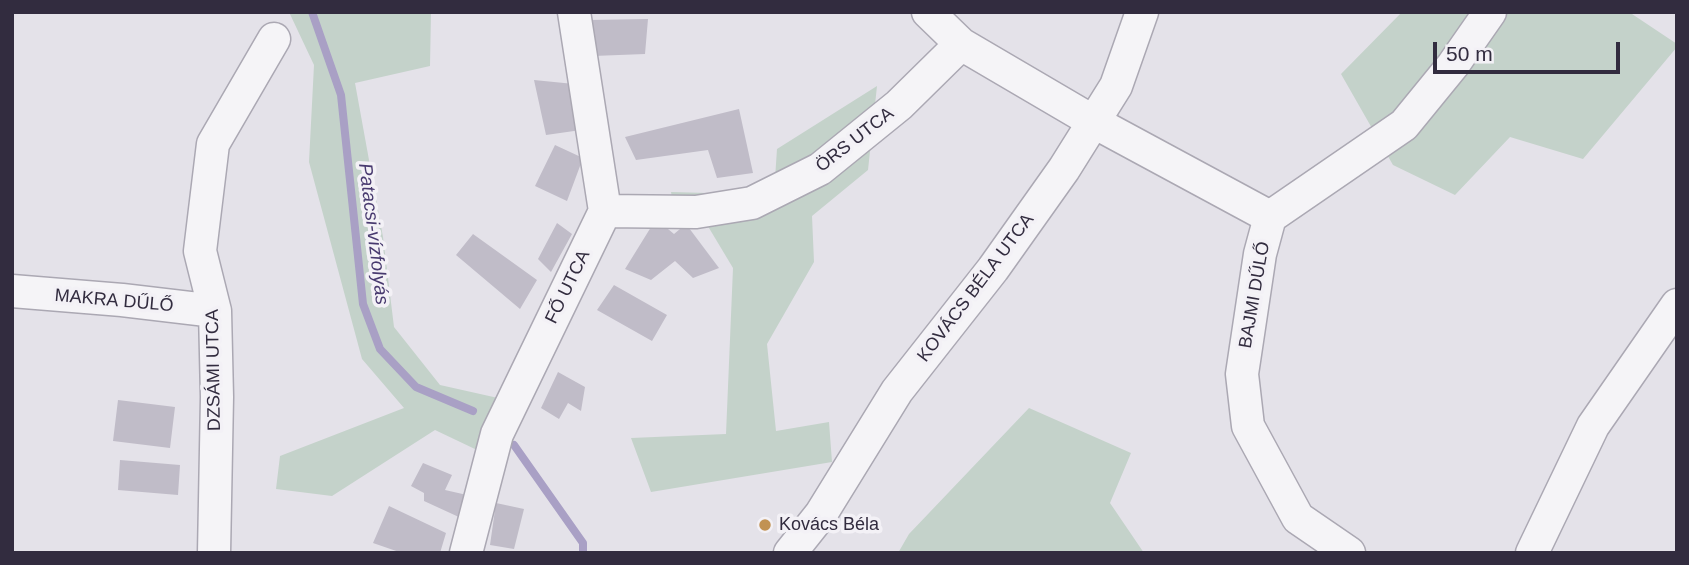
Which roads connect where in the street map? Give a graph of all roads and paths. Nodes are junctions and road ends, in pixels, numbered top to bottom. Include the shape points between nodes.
1 (574, 12) edge
2 (928, 12) edge
3 (1142, 12) edge
4 (1490, 12) edge
5 (274, 39) dead end
6 (961, 44) junction
7 (1094, 122) junction
8 (605, 211) junction
9 (1270, 217) junction
10 (12, 291) edge
11 (1677, 305) edge
12 (215, 311) junction
13 (214, 553) edge
14 (466, 553) edge
15 (790, 553) edge
16 (1349, 553) edge
17 (1532, 553) edge

1 - 8 street
2 - 6 street
3 - 7 street, KOVÁCS BÉLA UTCA via 1116,86
4 - 9 street, BAJMI DŰLŐ via 1404,125
5 - 12 street, DZSÁMI UTCA via 213,144 200,251
6 - 7 street
6 - 8 street, ÖRS UTCA via 899,105 820,169 752,203 696,212
7 - 9 street
7 - 15 street, KOVÁCS BÉLA UTCA via 993,269 897,391 821,514
8 - 14 street, FŐ UTCA via 497,434
9 - 16 street, BAJMI DŰLŐ via 1259,254 1242,374 1248,426 1298,518
10 - 12 street, MAKRA DŰLŐ
11 - 17 street via 1593,426
12 - 13 street, DZSÁMI UTCA

